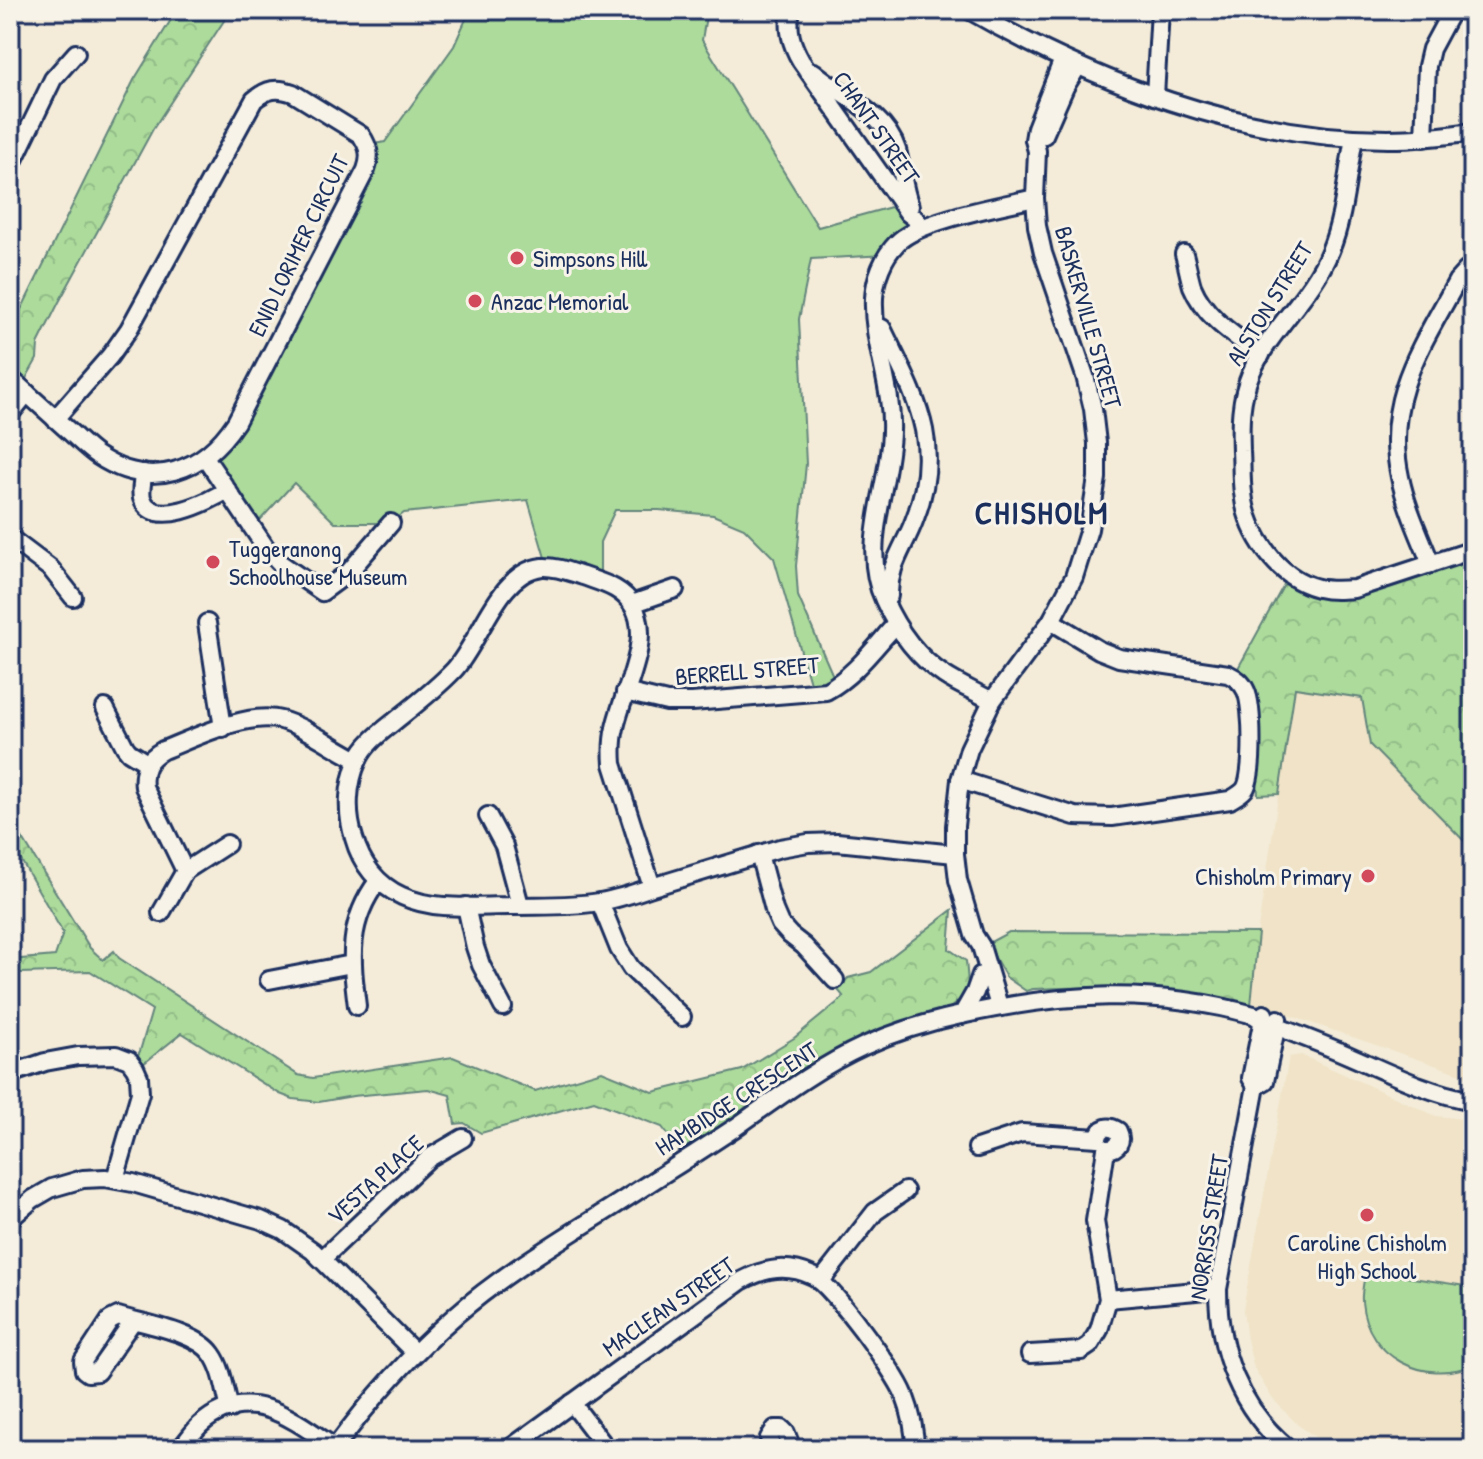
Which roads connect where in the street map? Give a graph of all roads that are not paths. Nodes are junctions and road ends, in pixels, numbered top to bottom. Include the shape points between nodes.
1 (791, 10) edge
2 (1160, 10) edge
3 (1452, 10) edge
4 (972, 11) edge
5 (76, 53) dead end
6 (801, 61) junction
7 (1070, 62) junction
8 (1155, 96) junction
9 (1473, 132) edge
10 (1354, 138) junction
11 (1424, 138) junction
12 (10, 168) edge
13 (1035, 198) junction
14 (918, 223) junction
15 (1184, 254) dead end
16 (1473, 268) edge
17 (875, 311) junction
18 (1261, 355) junction
19 (10, 378) edge
20 (27, 393) junction
21 (10, 414) edge
22 (55, 419) junction
23 (205, 457) junction
24 (143, 473) junction
25 (227, 490) junction
26 (391, 523) dead end
27 (10, 538) edge
28 (1473, 550) edge
29 (1431, 564) junction
30 (675, 589) dead end
31 (73, 597) dead end
32 (632, 604) junction
33 (894, 620) junction
34 (1051, 621) junction
35 (207, 623) dead end
36 (625, 692) junction
37 (992, 701) junction
38 (105, 708) dead end
39 (223, 728) junction
40 (358, 760) junction
41 (147, 763) junction
42 (960, 780) junction
43 (488, 816) dead end
44 (227, 844) dead end
45 (759, 854) junction
46 (955, 854) junction
47 (185, 871) junction
48 (378, 881) junction
49 (652, 887) junction
50 (600, 902) junction
51 (520, 905) junction
52 (466, 906) junction
53 (161, 913) dead end
54 (352, 964) junction
55 (985, 974) junction
56 (269, 980) dead end
57 (835, 980) dead end
58 (1029, 1001) junction
59 (357, 1006) dead end
60 (503, 1007) dead end
61 (994, 1007) junction
62 (962, 1015) junction
63 (682, 1017) dead end
64 (1267, 1019) junction
65 (10, 1074) edge
66 (1473, 1090) edge
67 (1473, 1101) edge
68 (463, 1138) dead end
69 (977, 1148) dead end
70 (115, 1179) junction
71 (905, 1191) dead end
72 (10, 1219) edge
73 (322, 1259) junction
74 (821, 1281) junction
75 (1218, 1289) junction
76 (1108, 1299) junction
77 (133, 1321) dead end
78 (415, 1353) junction
79 (1030, 1354) dead end
80 (572, 1403) junction
81 (230, 1409) junction
82 (334, 1448) edge
83 (180, 1449) edge
84 (509, 1449) edge
85 (607, 1449) edge
86 (773, 1449) edge
87 (792, 1449) edge
88 (915, 1449) edge
89 (1289, 1449) edge

1 - 6 street, CHANT STREET via 790,34
2 - 8 street
3 - 11 street via 1427,66
4 - 7 street
5 - 12 street via 53,79
6 - 14 street, CHANT STREET
6 - 14 street, CHANT STREET via 889,133
7 - 8 street
7 - 13 street, BASKERVILLE STREET via 1037,151
8 - 10 street via 1263,125
9 - 11 street
10 - 11 street
10 - 18 street, ALSTON STREET via 1329,254
13 - 14 street
13 - 34 street, BASKERVILLE STREET via 1043,253 1085,376 1097,443 1089,529 1074,577
14 - 17 street via 882,264
15 - 18 street via 1200,302
16 - 29 street via 1457,281 1410,369 1399,404 1400,479
17 - 33 street via 891,433 875,554 882,597
17 - 33 street via 917,403 928,448 921,504 889,576
18 - 29 street, ALSTON STREET via 1241,408 1243,495 1269,555 1303,582 1335,591
19 - 20 street, ENID LORIMER CIRCUIT
20 - 21 street
20 - 22 street, ENID LORIMER CIRCUIT
22 - 23 street, ENID LORIMER CIRCUIT via 129,329 251,104 263,93 283,89 361,135 369,162 236,422
22 - 24 street, ENID LORIMER CIRCUIT via 96,455
23 - 24 street, ENID LORIMER CIRCUIT via 175,471
23 - 25 street
24 - 25 street via 143,500 156,513 196,506
25 - 26 street via 266,548 322,592 348,573
27 - 31 street via 51,569
28 - 29 street, ALSTON STREET
30 - 32 street
32 - 36 street via 641,635
32 - 40 street via 610,585 556,568 527,572 503,593 456,668 374,738
33 - 36 street, BERRELL STREET via 848,676 826,691 692,702
33 - 37 street via 925,660
34 - 37 street, BASKERVILLE STREET
34 - 42 street via 1119,658 1236,678 1249,703 1251,770 1245,789 1230,800 1085,818
35 - 39 street
36 - 49 street via 615,727 613,764
37 - 42 street, BASKERVILLE STREET
38 - 41 street via 125,747
39 - 40 street via 248,719 280,720
39 - 41 street via 163,750
40 - 48 street via 349,817 357,848
41 - 47 street via 144,787
42 - 46 street, BASKERVILLE STREET
43 - 51 street via 504,846
44 - 47 street
45 - 46 street via 837,842
45 - 49 street
45 - 57 street via 780,924
46 - 55 street, BASKERVILLE STREET
47 - 53 street
48 - 52 street via 424,904
48 - 54 street via 356,924
49 - 50 street
50 - 51 street
50 - 63 street via 631,968
51 - 52 street
52 - 60 street via 481,965
54 - 56 street
54 - 59 street
55 - 58 street
55 - 61 street, BASKERVILLE STREET
55 - 62 street
58 - 61 street, HAMBIDGE CRESCENT
58 - 64 street, HAMBIDGE CRESCENT via 1088,996 1177,999
61 - 62 street, HAMBIDGE CRESCENT
62 - 78 street, HAMBIDGE CRESCENT via 887,1037 816,1072 503,1279
64 - 66 street, HAMBIDGE CRESCENT via 1414,1075
64 - 67 street, HAMBIDGE CRESCENT via 1427,1090
64 - 75 street, NORRISS STREET via 1251,1078 1256,1086
65 - 70 street via 78,1056 129,1060 139,1077 140,1093
68 - 73 street, VESTA PLACE via 429,1158
69 - 76 street via 1022,1133 1102,1144 1095,1221
70 - 72 street via 83,1179 52,1188
70 - 73 street via 261,1220
71 - 74 street via 875,1212
73 - 78 street
74 - 80 street, MACLEAN STREET via 798,1270 757,1273
74 - 88 street via 900,1385
75 - 76 street
75 - 89 street, NORRISS STREET via 1222,1338 1237,1384 1262,1423
76 - 79 street via 1090,1345 1071,1353
77 - 81 street via 204,1345 219,1368
78 - 82 street, HAMBIDGE CRESCENT
80 - 84 street, MACLEAN STREET
80 - 85 street
81 - 82 street via 258,1406 276,1411
81 - 83 street via 203,1423
86 - 87 street via 769,1438 775,1429 786,1433

